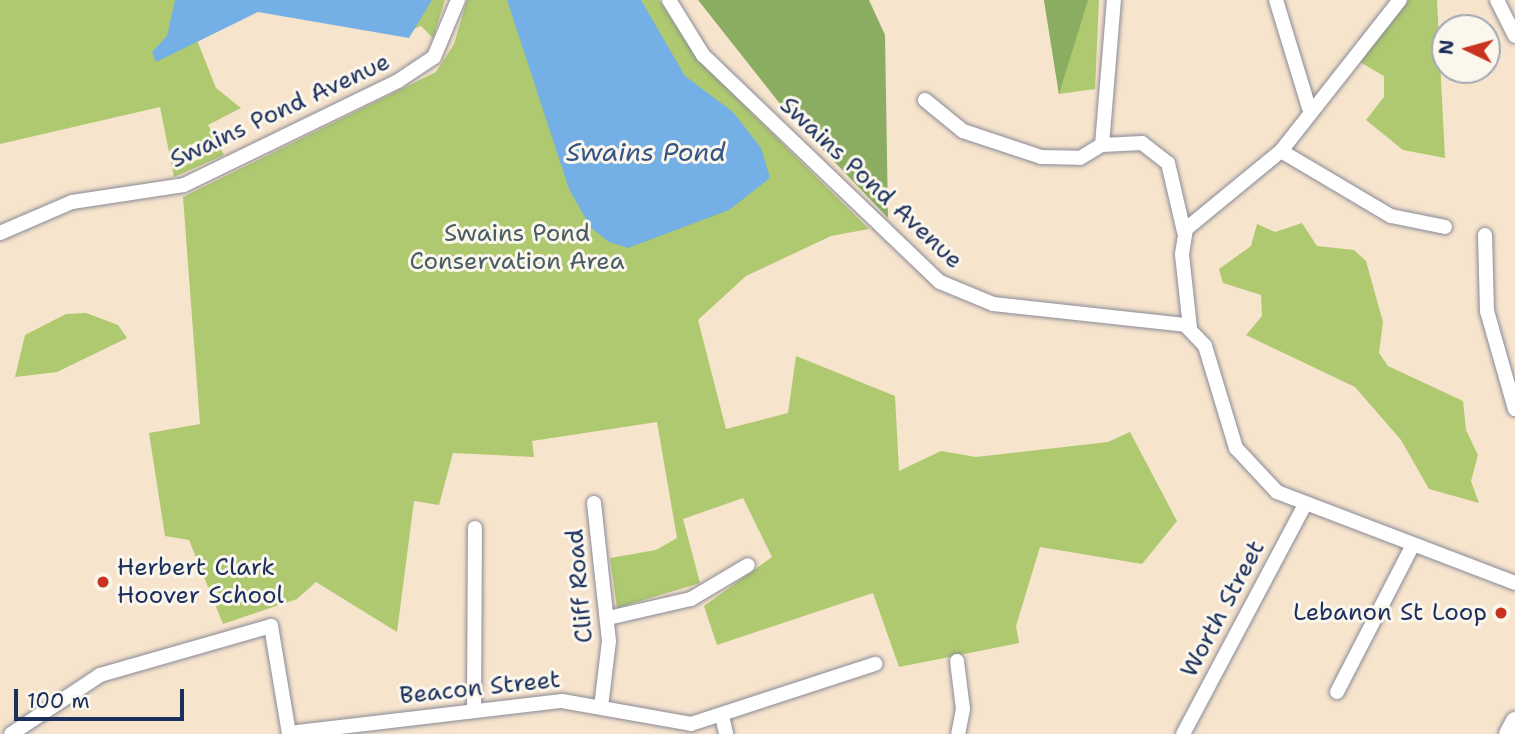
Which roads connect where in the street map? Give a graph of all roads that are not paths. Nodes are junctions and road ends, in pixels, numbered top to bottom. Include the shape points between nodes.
1 (458, 0) edge
2 (669, 0) edge
3 (1114, 0) edge
4 (1276, 0) edge
5 (1400, 0) edge
6 (1497, 0) edge
7 (1515, 36) edge
8 (925, 100) dead end
9 (1310, 108) junction
10 (1102, 145) junction
11 (1281, 151) junction
12 (1445, 227) dead end
13 (1184, 232) junction
14 (0, 233) edge
15 (1485, 235) dead end
16 (1190, 328) junction
17 (1515, 410) edge
18 (594, 503) dead end
19 (1304, 506) junction
20 (475, 527) dead end
21 (1413, 545) junction
22 (748, 565) dead end
23 (1515, 583) edge
24 (608, 618) junction
25 (957, 662) dead end
26 (876, 664) dead end
27 (1337, 692) dead end
28 (601, 707) junction
29 (474, 710) junction
30 (722, 716) junction
31 (289, 733) edge
32 (11, 734) edge
33 (726, 734) edge
34 (958, 734) edge
35 (1183, 734) edge

1 - 14 street, Swains Pond Avenue via 434,57 398,81 184,185 72,202
2 - 16 street, Swains Pond Avenue via 703,55 947,287 993,304 1150,318
3 - 10 street
4 - 9 street
5 - 9 street
6 - 7 street
8 - 10 street via 944,119 994,146 1066,160
9 - 11 street
10 - 13 street via 1142,143 1160,153 1176,184
11 - 12 street via 1391,216
11 - 13 street
13 - 16 street
15 - 17 street via 1487,311
16 - 19 street via 1205,346 1236,448 1273,488
18 - 24 street, Cliff Road
19 - 21 street
19 - 35 street, Worth Street
20 - 29 street
21 - 23 street
21 - 27 street
22 - 24 street via 699,597
24 - 28 street, Cliff Road
25 - 34 street via 963,709
26 - 30 street, Beacon Street
28 - 29 street, Beacon Street via 562,701
28 - 30 street, Beacon Street via 684,724
29 - 31 street, Beacon Street
30 - 33 street
31 - 32 street via 276,632 267,626 100,675

